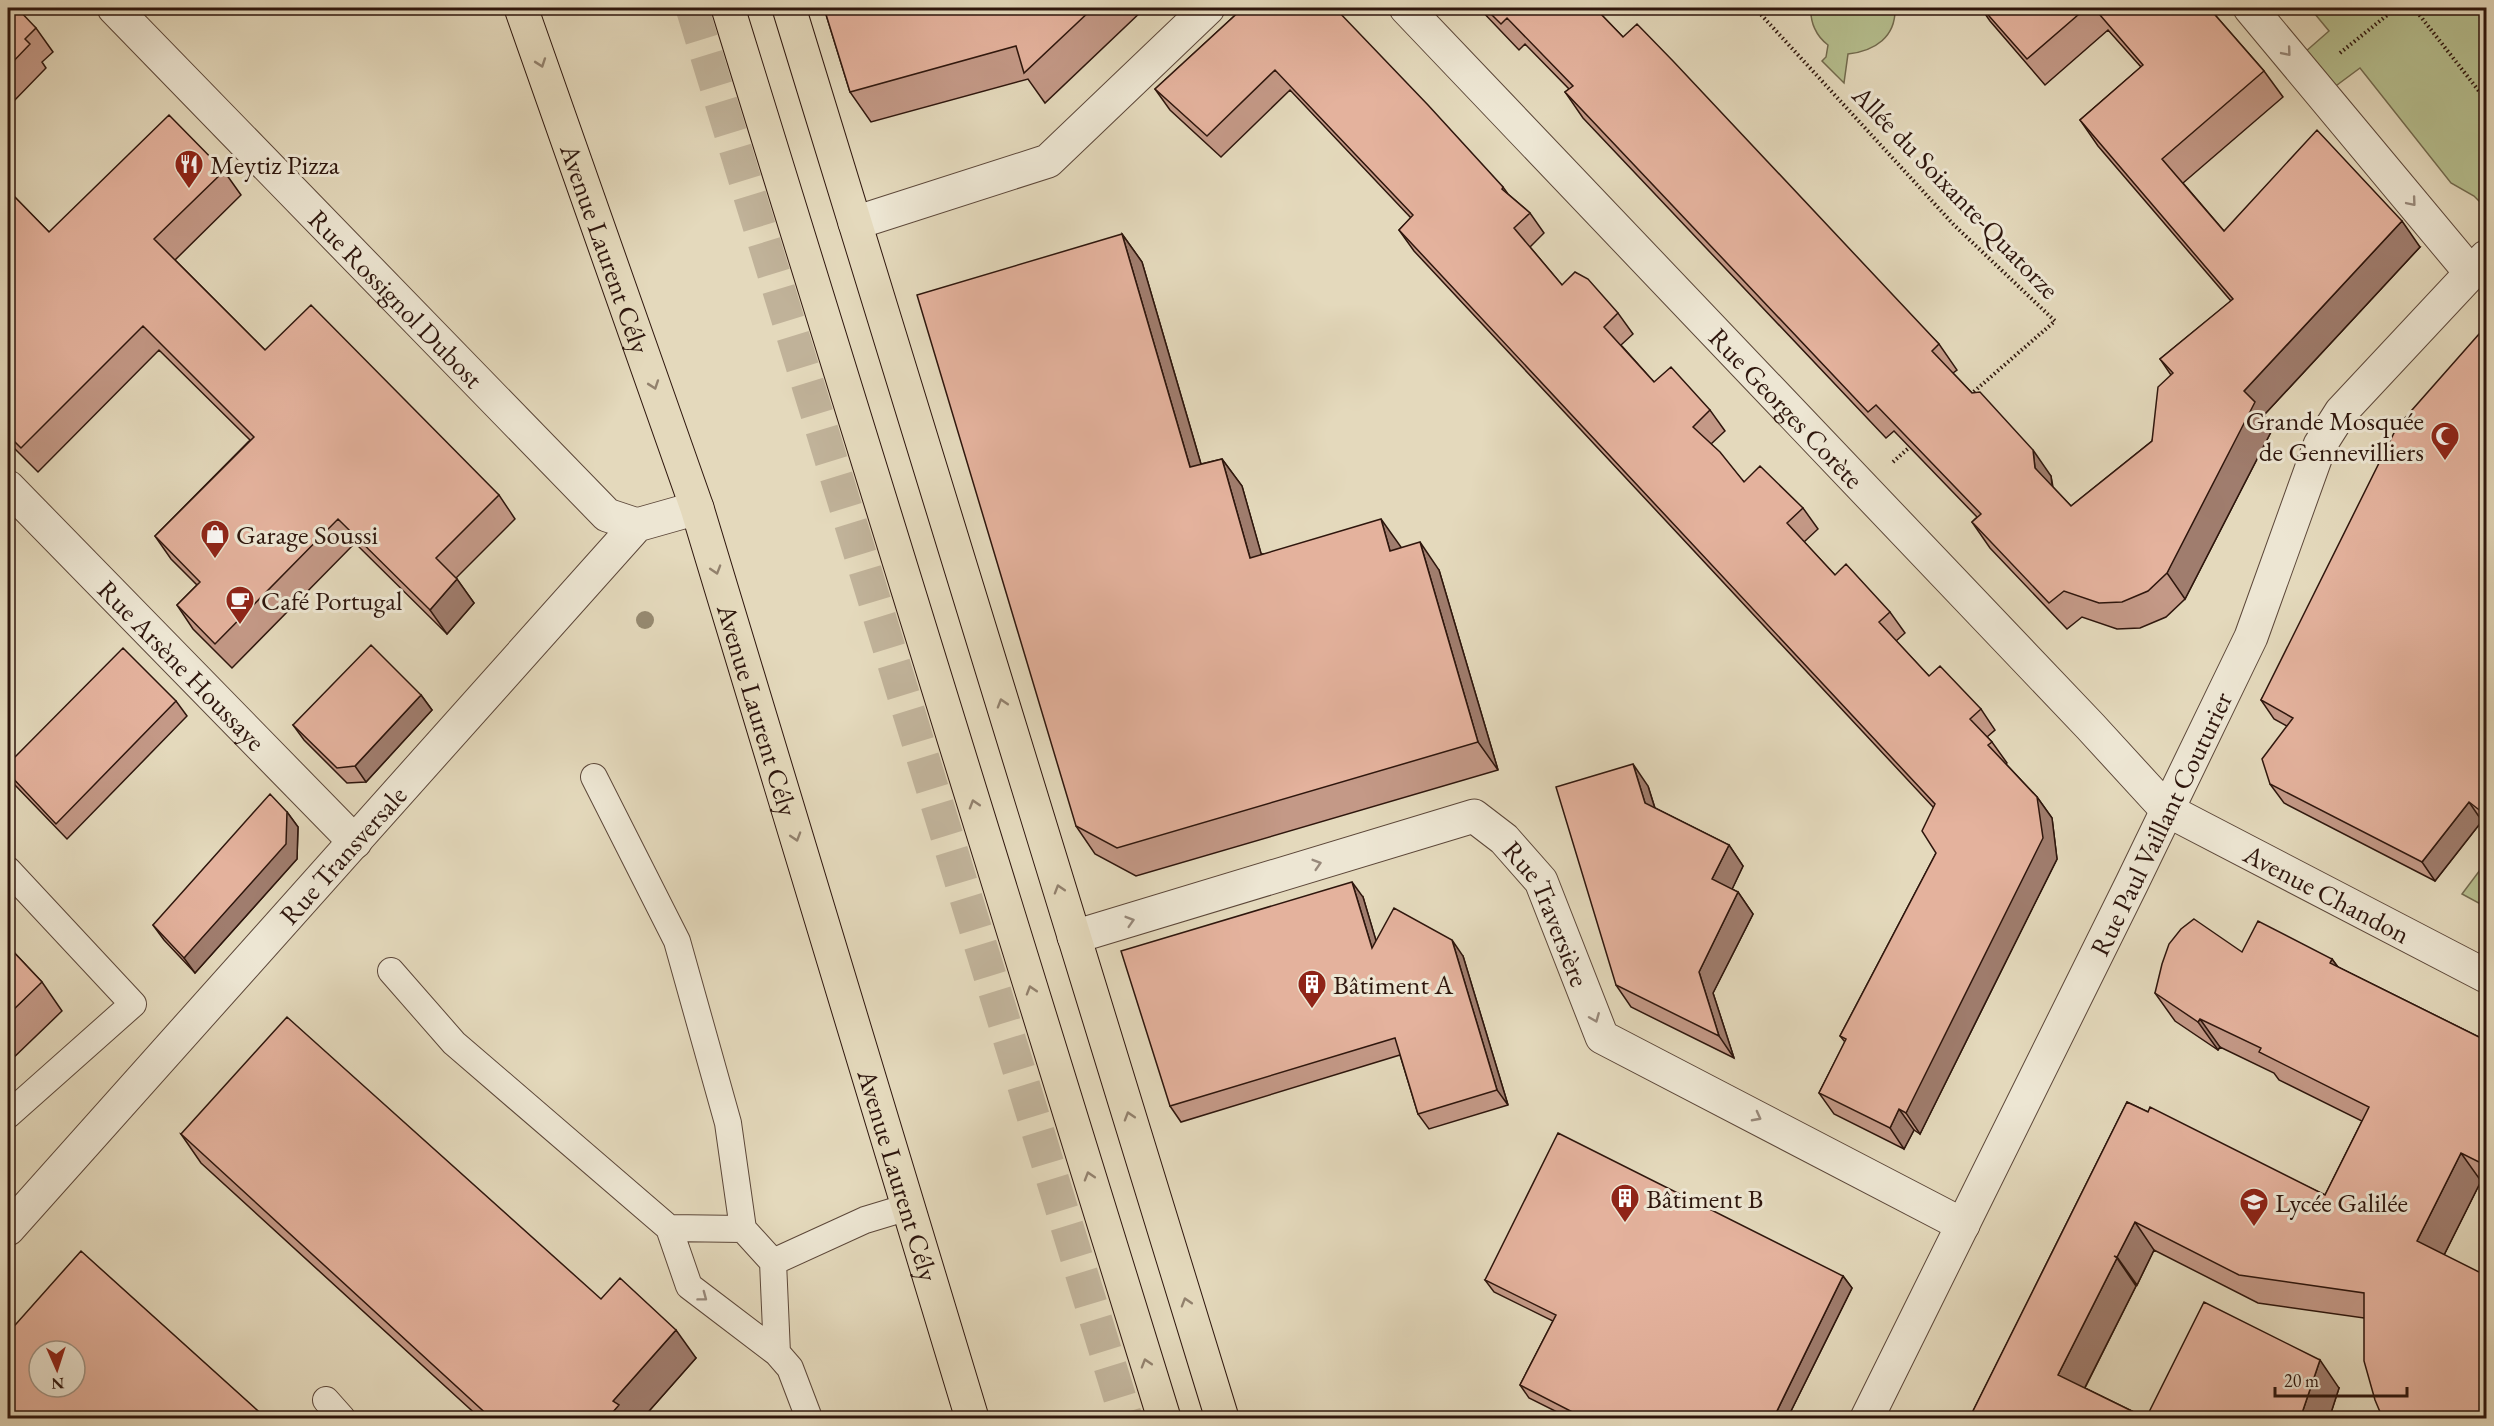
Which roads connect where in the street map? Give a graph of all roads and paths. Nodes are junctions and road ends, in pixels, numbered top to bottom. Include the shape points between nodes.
1 (114, 8) edge
2 (521, 8) edge
3 (728, 8) edge
4 (789, 8) edge
5 (1208, 8) edge
6 (1406, 8) edge
7 (1755, 8) edge
8 (2250, 8) edge
9 (2396, 8) edge
10 (2414, 8) edge
11 (2309, 78) junction
12 (2487, 100) edge
13 (855, 223) junction
14 (2479, 265) edge
15 (1968, 397) edge
16 (1915, 442) edge
17 (8, 487) edge
18 (1863, 488) junction
19 (697, 508) junction
20 (637, 525) junction
21 (594, 777) dead end
22 (2167, 810) junction
23 (355, 842) junction
24 (8, 870) edge
25 (1074, 937) junction
26 (391, 971) dead end
27 (2487, 976) edge
28 (8, 1115) edge
29 (908, 1207) junction
30 (1963, 1225) junction
31 (669, 1228) junction
32 (743, 1229) junction
33 (8, 1230) edge
34 (772, 1262) junction
35 (777, 1353) junction
36 (809, 1419) edge
37 (972, 1419) edge
38 (1164, 1419) edge
39 (1222, 1419) edge
40 (1867, 1419) edge

1 - 20 street, Rue Rossignol Dubost via 607,514
2 -> 19 main road, Avenue Laurent Cély
38 -> 3 main road
4 - 13 main road
5 - 13 street via 1048,161
6 - 18 street, Rue Georges Corète
7 - 15 path, Allée du Soixante-Quatorze via 1954,225 2055,321
8 -> 11 street
9 - 11 path
10 - 12 path
11 -> 14 street
25 -> 13 main road
14 - 22 street, Rue Paul Vaillant Couturier via 2341,412 2320,445 2251,637
16 - 18 path
17 - 23 street, Rue Arsène Houssaye
18 - 22 street, Rue Georges Corète
19 - 20 street
19 -> 29 main road, Avenue Laurent Cély
20 - 23 street, Rue Transversale
21 - 32 lane via 677,941 728,1123
22 - 27 street, Avenue Chandon
22 - 30 street, Rue Paul Vaillant Couturier
23 - 33 street, Rue Transversale
24 - 28 lane via 133,1004
25 -> 30 street, Rue Traversière via 1474,816 1504,839 1541,881 1602,1037
39 -> 25 main road
26 - 31 lane via 454,1042
29 - 34 lane via 865,1220
29 - 37 main road, Avenue Laurent Cély
30 - 40 street, Rue Paul Vaillant Couturier
31 - 32 lane
31 -> 35 lane via 689,1286
32 - 34 lane
34 - 35 lane
35 - 36 lane via 790,1368

